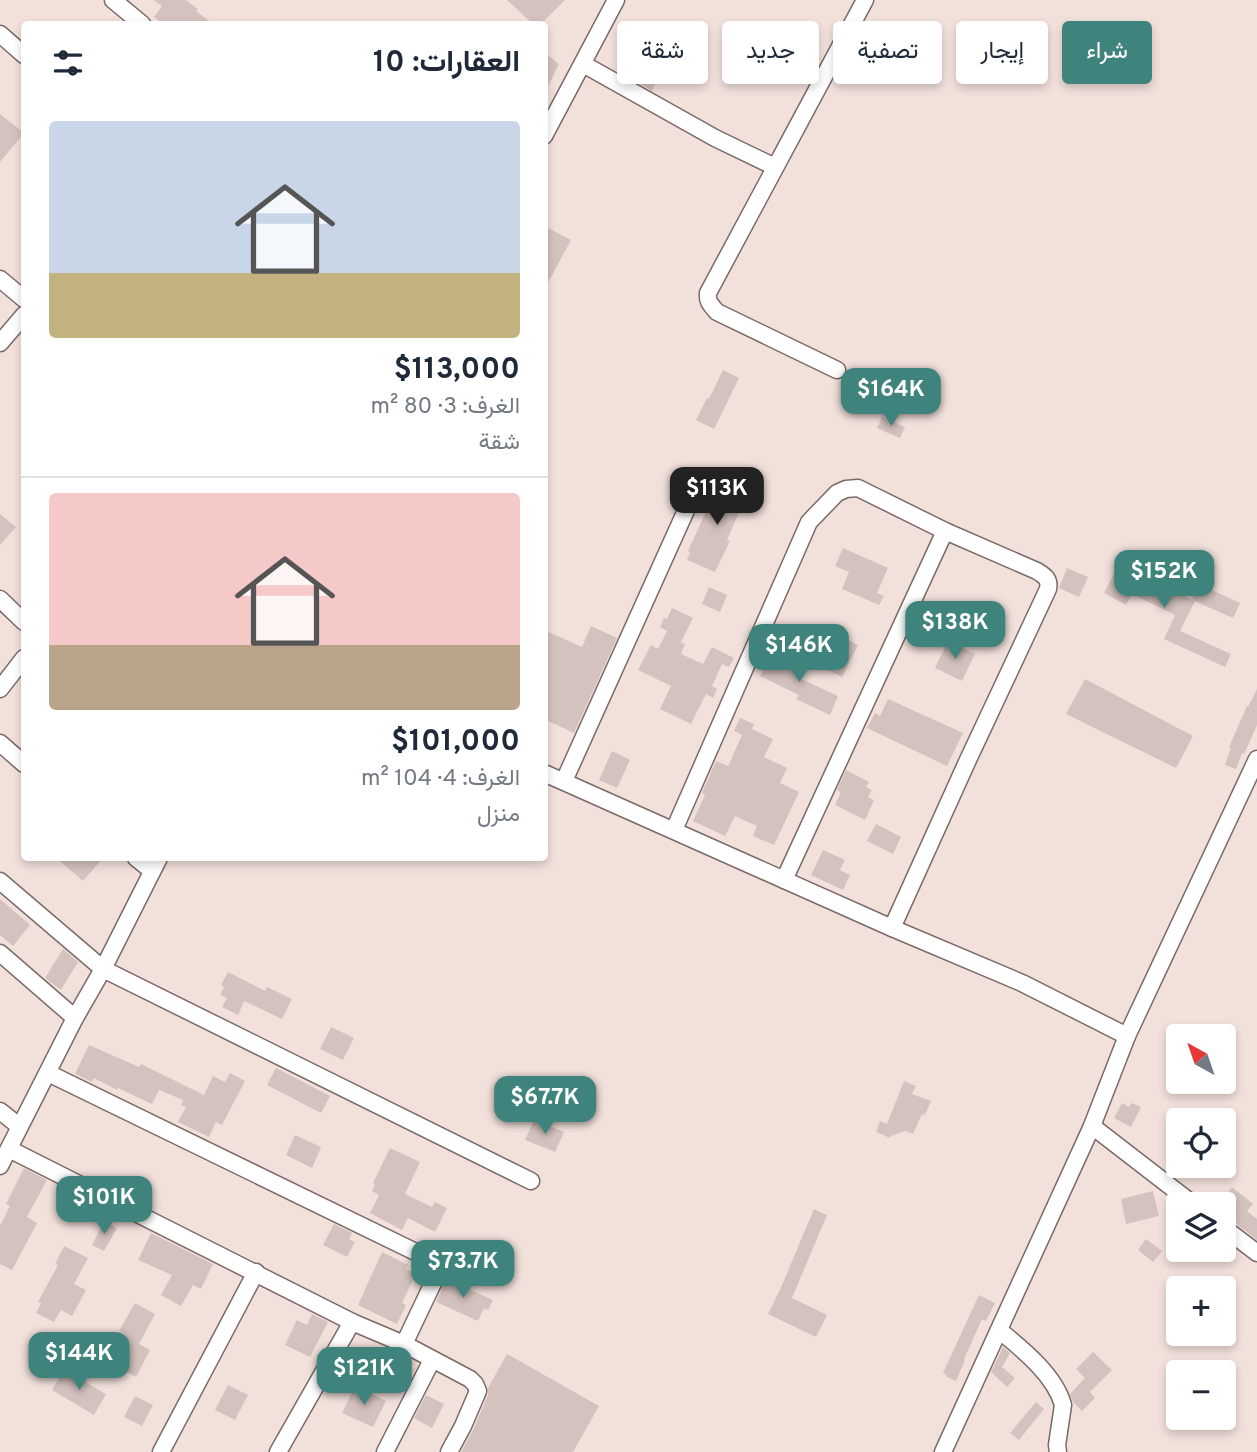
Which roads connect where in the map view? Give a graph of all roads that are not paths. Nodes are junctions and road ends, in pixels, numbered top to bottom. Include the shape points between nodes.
1 (113, 0) edge
2 (616, 0) edge
3 (865, 0) edge
4 (138, 21) edge
5 (0, 34) edge
6 (21, 52) edge
7 (583, 64) junction
8 (548, 129) edge
9 (775, 167) junction
10 (0, 279) edge
11 (21, 296) edge
12 (21, 318) edge
13 (0, 343) edge
14 (837, 370) dead end
15 (697, 486) dead end
16 (944, 531) junction
17 (0, 599) edge
18 (21, 619) edge
19 (21, 662) edge
20 (0, 689) edge
21 (0, 743) edge
22 (1257, 758) edge
23 (21, 761) edge
24 (548, 775) edge
25 (564, 781) junction
26 (674, 830) junction
27 (155, 864) edge
28 (784, 880) junction
29 (0, 881) edge
30 (892, 928) junction
31 (0, 953) edge
32 (103, 969) junction
33 (75, 1018) junction
34 (1127, 1036) junction
35 (48, 1073) junction
36 (0, 1111) edge
37 (19, 1126) junction
38 (1092, 1126) junction
39 (9, 1149) junction
40 (0, 1166) edge
41 (531, 1181) dead end
42 (1177, 1192) edge
43 (1236, 1237) edge
44 (1257, 1253) edge
45 (256, 1272) junction
46 (352, 1322) junction
47 (999, 1330) junction
48 (404, 1344) junction
49 (432, 1360) junction
50 (161, 1452) edge
51 (278, 1452) edge
52 (384, 1452) edge
53 (449, 1452) edge
54 (943, 1452) edge
55 (1058, 1452) edge

1 - 4 street
2 - 7 street
3 - 9 street
5 - 6 street
7 - 8 street
7 - 9 street
9 - 14 street via 708,299 717,312
10 - 11 street
12 - 13 street
15 - 25 street
16 - 26 street via 858,488 837,493 809,522
16 - 28 street
16 - 30 street via 1037,571 1049,584
17 - 18 street
19 - 20 street
21 - 23 street
22 - 34 street
24 - 25 street
25 - 26 street
26 - 28 street
27 - 32 street
28 - 30 street
29 - 32 street
30 - 34 street via 1022,983
31 - 33 street
32 - 33 street
32 - 41 street
33 - 35 street
34 - 38 street
35 - 37 street
35 - 48 street via 432,1260 437,1272 434,1281
36 - 37 street
37 - 39 street
38 - 42 street
38 - 47 street
39 - 40 street
39 - 45 street
43 - 44 street
45 - 46 street
45 - 50 street
46 - 48 street
46 - 51 street
47 - 54 street
47 - 55 street via 1028,1354 1061,1398
48 - 49 street
49 - 52 street
49 - 53 street via 470,1379 478,1391

